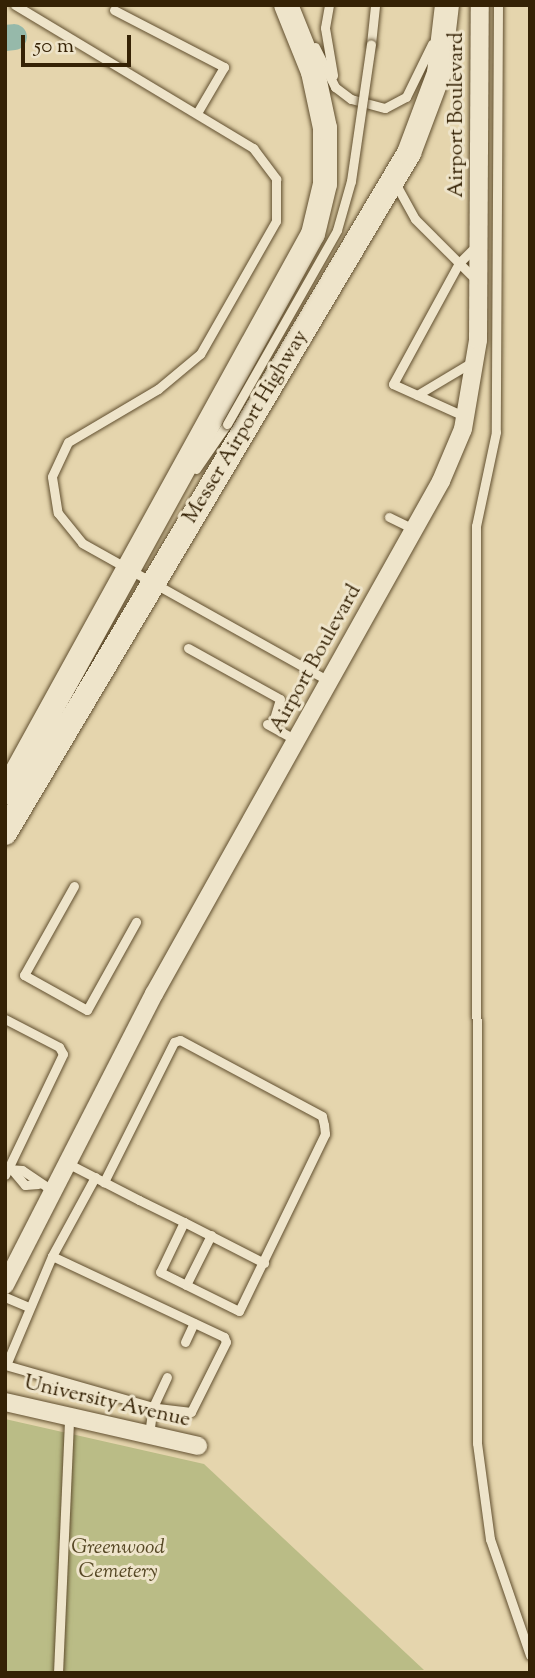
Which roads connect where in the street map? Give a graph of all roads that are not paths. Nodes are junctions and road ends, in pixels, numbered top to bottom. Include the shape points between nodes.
1 (104, 5) edge
2 (287, 5) edge
3 (329, 5) edge
4 (375, 5) edge
5 (446, 5) edge
6 (480, 5) edge
7 (499, 5) edge
8 (21, 7) edge
9 (115, 7) edge
10 (335, 86) junction
11 (197, 113) junction
12 (394, 180) junction
13 (480, 241) junction
14 (459, 263) junction
15 (480, 283) junction
16 (475, 360) junction
17 (417, 395) junction
18 (466, 418) junction
19 (389, 517) dead end
20 (414, 529) junction
21 (128, 571) junction
22 (151, 585) junction
23 (188, 648) dead end
24 (329, 681) junction
25 (296, 740) junction
26 (5, 793) edge
27 (5, 833) edge
28 (74, 886) dead end
29 (136, 922) dead end
30 (5, 1019) edge
31 (67, 1163) junction
32 (9, 1172) edge
33 (95, 1177) junction
34 (104, 1182) junction
35 (46, 1188) junction
36 (184, 1222) junction
37 (211, 1235) junction
38 (52, 1256) junction
39 (264, 1263) junction
40 (5, 1285) edge
41 (186, 1285) junction
42 (5, 1297) edge
43 (29, 1307) junction
44 (194, 1323) junction
45 (185, 1342) dead end
46 (167, 1377) dead end
47 (5, 1402) edge
48 (153, 1407) junction
49 (69, 1416) junction
50 (149, 1434) junction
51 (198, 1446) dead end
52 (530, 1655) edge
53 (58, 1673) edge

1 - 9 lane
2 - 10 lane
2 - 21 main road, Messer Airport Highway via 313,72 325,128 325,184 313,233
3 - 10 lane via 326,42
4 - 21 lane, Messer Airport Highway, bridge via 351,181 337,230 226,424
5 - 10 lane via 427,60 406,97 385,108 351,99
5 - 12 main road, Messer Airport Highway via 439,73 429,111
6 - 13 street, Airport Boulevard
7 - 52 lane via 496,432 476,526 477,1443 490,1539
8 - 11 lane
9 - 11 lane via 224,67
11 - 21 lane via 253,148 276,179 276,221 200,354 158,389 68,442 52,477 58,513 82,543
12 - 14 lane via 415,219
12 - 22 main road, Messer Airport Highway
13 - 14 lane
13 - 15 street, Airport Boulevard
14 - 15 lane
14 - 17 lane via 393,384
15 - 16 street, Airport Boulevard
16 - 17 lane
16 - 18 street, Airport Boulevard
17 - 18 lane
18 - 20 street, Airport Boulevard via 441,481
19 - 20 lane
20 - 24 street, Airport Boulevard
21 - 22 lane
21 - 26 main road, Messer Airport Highway
22 - 24 lane
22 - 27 main road, Messer Airport Highway
23 - 25 lane via 279,699 269,725
24 - 25 street, Airport Boulevard
25 - 31 street, Airport Boulevard via 154,994
28 - 29 lane via 24,975 87,1010
30 - 32 lane via 63,1054
31 - 33 lane
31 - 35 street, Airport Boulevard
32 - 35 lane via 22,1170
33 - 34 lane
33 - 38 lane
34 - 36 lane
34 - 39 lane via 174,1042 188,1044 321,1116 325,1134
35 - 40 street, Airport Boulevard
36 - 37 lane
36 - 41 lane via 160,1272
37 - 39 lane
37 - 41 lane via 188,1269
38 - 43 lane
38 - 44 lane
39 - 41 lane via 239,1311
42 - 43 lane
43 - 48 lane via 6,1365
44 - 45 lane
44 - 48 lane via 226,1342 191,1412
46 - 48 lane
47 - 49 street, University Avenue
48 - 50 lane
49 - 50 street, University Avenue
49 - 53 lane
50 - 51 street, University Avenue

